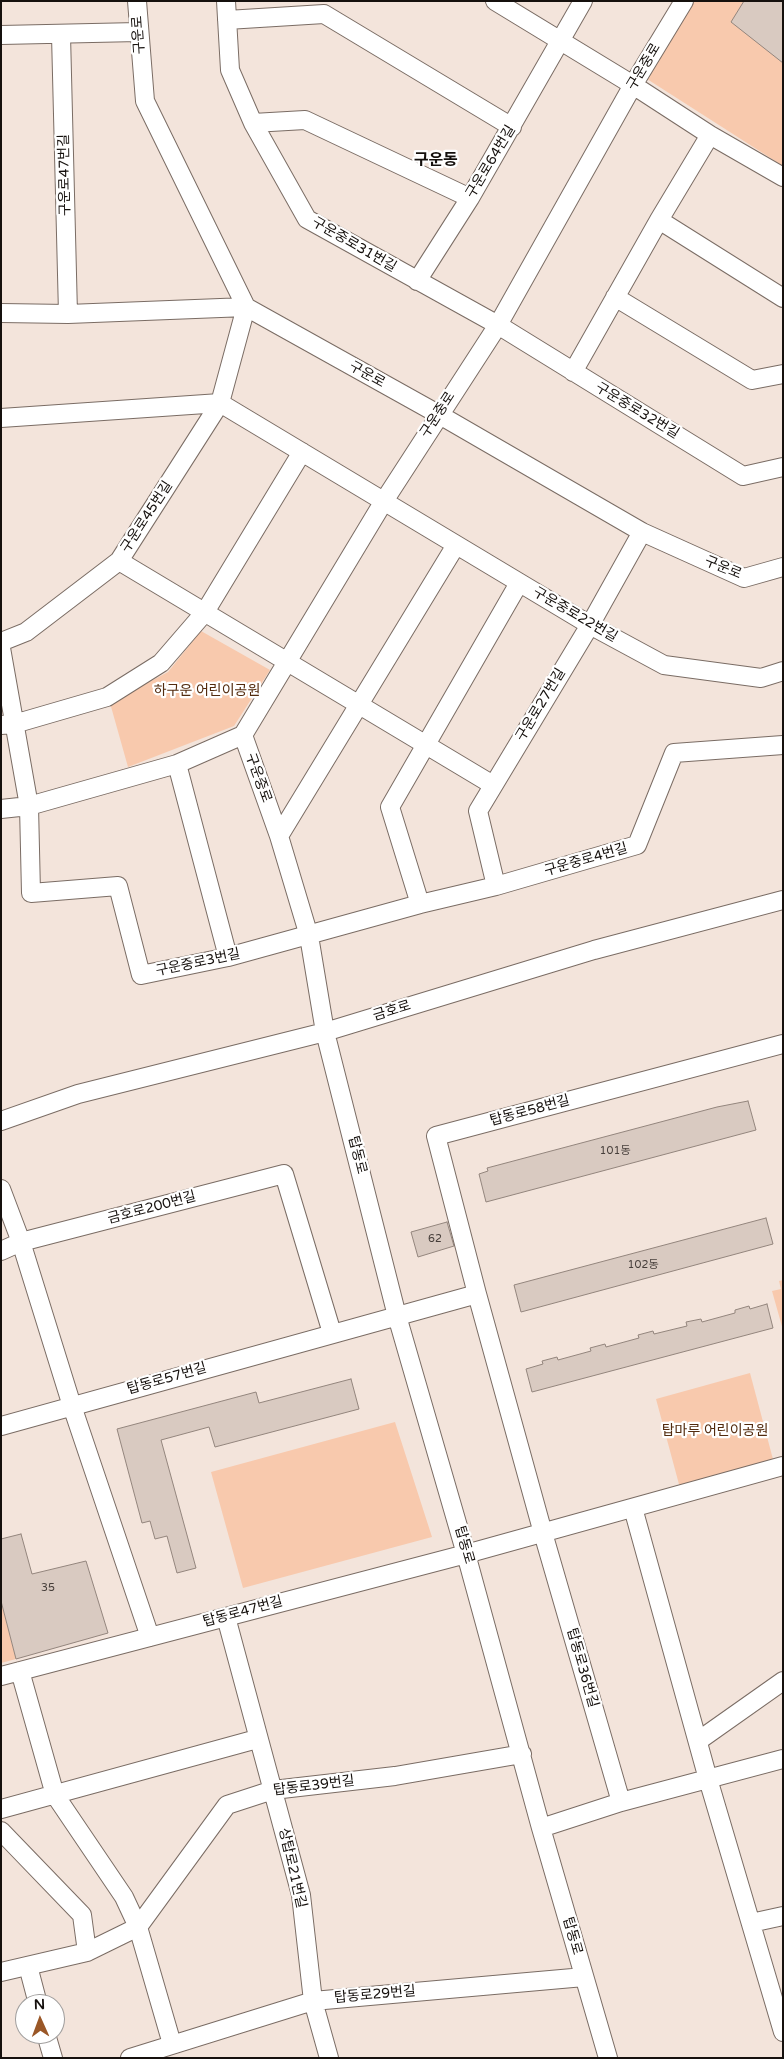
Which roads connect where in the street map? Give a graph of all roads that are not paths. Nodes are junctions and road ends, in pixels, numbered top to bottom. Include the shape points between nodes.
1 (137, 1) edge
2 (226, 1) edge
3 (583, 1) edge
4 (684, 1) edge
5 (497, 2) edge
6 (227, 20) junction
7 (138, 32) junction
8 (1, 35) edge
9 (61, 35) junction
10 (560, 42) junction
11 (633, 85) junction
12 (253, 123) junction
13 (512, 127) junction
14 (710, 136) junction
15 (783, 178) edge
16 (470, 198) junction
17 (659, 220) junction
18 (418, 281) junction
19 (615, 297) junction
20 (783, 298) edge
21 (246, 307) junction
22 (1, 313) edge
23 (68, 314) junction
24 (498, 324) junction
25 (573, 372) junction
26 (783, 374) edge
27 (220, 403) junction
28 (438, 414) junction
29 (1, 418) edge
30 (302, 452) junction
31 (783, 467) edge
32 (384, 501) junction
33 (642, 532) junction
34 (456, 545) junction
35 (119, 561) junction
36 (783, 567) edge
37 (519, 583) junction
38 (205, 612) junction
39 (590, 625) junction
40 (1, 642) edge
41 (1, 648) edge
42 (288, 662) junction
43 (783, 672) edge
44 (359, 705) junction
45 (8, 724) edge
46 (243, 735) junction
47 (426, 745) junction
48 (783, 745) edge
49 (177, 764) junction
50 (493, 785) junction
51 (29, 806) junction
52 (1, 809) edge
53 (279, 836) junction
54 (496, 886) junction
55 (783, 900) edge
56 (420, 904) junction
57 (308, 936) junction
58 (228, 957) junction
59 (325, 1032) junction
60 (783, 1044) edge
61 (1, 1121) edge
62 (1, 1188) edge
63 (21, 1242) junction
64 (1, 1251) edge
65 (477, 1294) junction
66 (397, 1316) junction
67 (332, 1333) junction
68 (72, 1406) junction
69 (1, 1426) edge
70 (516, 1434) joint
71 (783, 1466) edge
72 (634, 1508) junction
73 (543, 1533) junction
74 (466, 1554) junction
75 (226, 1617) junction
76 (150, 1637) junction
77 (20, 1671) junction
78 (1, 1676) edge
79 (783, 1681) edge
80 (257, 1739) junction
81 (698, 1741) junction
82 (522, 1754) junction
83 (783, 1759) edge
84 (708, 1779) junction
85 (273, 1790) junction
86 (55, 1795) junction
87 (621, 1802) junction
88 (1, 1809) edge
89 (541, 1828) junction
90 (1, 1831) edge
91 (783, 1916) edge
92 (750, 1924) junction
93 (138, 1927) junction
94 (87, 1952) junction
95 (28, 1966) junction
96 (2, 1971) edge
97 (584, 1977) junction
98 (35, 1994) edge
99 (313, 2001) junction
100 (783, 2032) edge
101 (49, 2044) edge
102 (172, 2044) junction
103 (53, 2058) edge
104 (130, 2058) edge
105 (329, 2058) edge
106 (608, 2058) edge

1 - 7 street, 구운로
2 - 6 street, 구운중로31번길
3 - 10 street, 구운로64번길
4 - 11 street, 구운중로
5 - 10 street
6 - 12 street, 구운중로31번길 via 230,70
6 - 13 street via 324,14
7 - 9 street
7 - 21 street, 구운로 via 144,101
8 - 9 street
9 - 23 street, 구운로47번길
10 - 11 street
10 - 13 street, 구운로64번길
11 - 14 street
11 - 24 street, 구운중로
12 - 16 street via 305,120
12 - 18 street, 구운중로31번길 via 307,219
13 - 16 street, 구운로64번길
14 - 15 street
14 - 17 street
16 - 18 street, 구운로64번길
17 - 19 street
17 - 20 street
18 - 24 street, 구운중로31번길
19 - 25 street
19 - 26 street via 752,380
21 - 23 street
21 - 27 street, 구운로45번길
21 - 28 street, 구운로
22 - 23 street
24 - 25 street, 구운중로32번길
24 - 28 street, 구운중로
25 - 31 street, 구운중로32번길 via 744,476
27 - 29 street
27 - 30 street, 구운중로22번길
27 - 35 street, 구운로45번길
28 - 32 street, 구운중로
28 - 33 street, 구운로
30 - 32 street, 구운중로22번길
30 - 38 street
32 - 34 street, 구운중로22번길
32 - 42 street, 구운중로
33 - 36 street, 구운로 via 744,578
33 - 39 street, 구운로27번길
34 - 37 street, 구운중로22번길
34 - 44 street
35 - 38 street
35 - 40 street, 구운로45번길 via 26,632
37 - 39 street, 구운중로22번길
37 - 47 street
38 - 42 street
38 - 45 street via 161,663 107,697
39 - 43 street, 구운중로22번길 via 664,665 761,678
39 - 50 street, 구운로27번길
41 - 45 street
42 - 44 street
42 - 46 street, 구운중로
44 - 47 street
44 - 53 street
45 - 51 street
46 - 49 street
46 - 53 street, 구운중로
47 - 50 street
47 - 56 street via 390,807
48 - 54 street, 구운중로4번길 via 674,753 637,845
49 - 51 street
49 - 58 street
50 - 54 street, 구운로27번길 via 478,812
51 - 52 street
51 - 58 street, 구운중로3번길 via 31,893 118,886 141,975
53 - 57 street, 구운중로
54 - 56 street, 구운중로4번길
55 - 59 street, 금호로 via 594,950
56 - 57 street, 구운중로4번길
57 - 58 street, 구운중로3번길
57 - 59 street, 구운중로
59 - 61 street, 금호로 via 78,1094
59 - 66 street, 탑동로
60 - 65 street, 탑동로58번길 via 436,1136
62 - 63 street
63 - 64 street, 금호로200번길
63 - 67 street, 금호로200번길 via 284,1174
63 - 68 street
65 - 66 street
65 - 70 street, 탑동로58번길
66 - 67 street, 탑동로57번길
66 - 74 street, 탑동로
67 - 68 street, 탑동로57번길
68 - 69 street, 탑동로57번길
68 - 76 street
70 - 73 street, 탑동로36번길
71 - 72 street, 탑동로47번길
72 - 73 street, 탑동로47번길
72 - 81 street
73 - 74 street, 탑동로47번길
73 - 87 street, 탑동로36번길
74 - 75 street, 탑동로47번길
74 - 82 street, 탑동로
75 - 76 street, 탑동로47번길
75 - 80 street, 상탑로21번길
76 - 77 street, 탑동로47번길
77 - 78 street, 탑동로47번길
77 - 86 street
79 - 81 street
80 - 85 street, 상탑로21번길
80 - 86 street
81 - 84 street
82 - 85 street, 탑동로39번길 via 395,1776
82 - 89 street, 탑동로
83 - 84 street
84 - 87 street
84 - 92 street
85 - 93 street, 탑동로39번길 via 228,1804
85 - 99 street, 상탑로21번길 via 301,1895
86 - 88 street
86 - 93 street via 124,1897
87 - 89 street
89 - 97 street, 탑동로
90 - 94 street via 82,1915
91 - 92 street
92 - 100 street
93 - 94 street, 탑동로39번길
93 - 102 street
94 - 95 street, 탑동로39번길
95 - 96 street, 탑동로39번길
95 - 98 street
97 - 99 street, 탑동로29번길
97 - 106 street, 탑동로
99 - 102 street, 탑동로29번길
99 - 105 street, 상탑로21번길
101 - 103 street
102 - 104 street, 탑동로29번길

